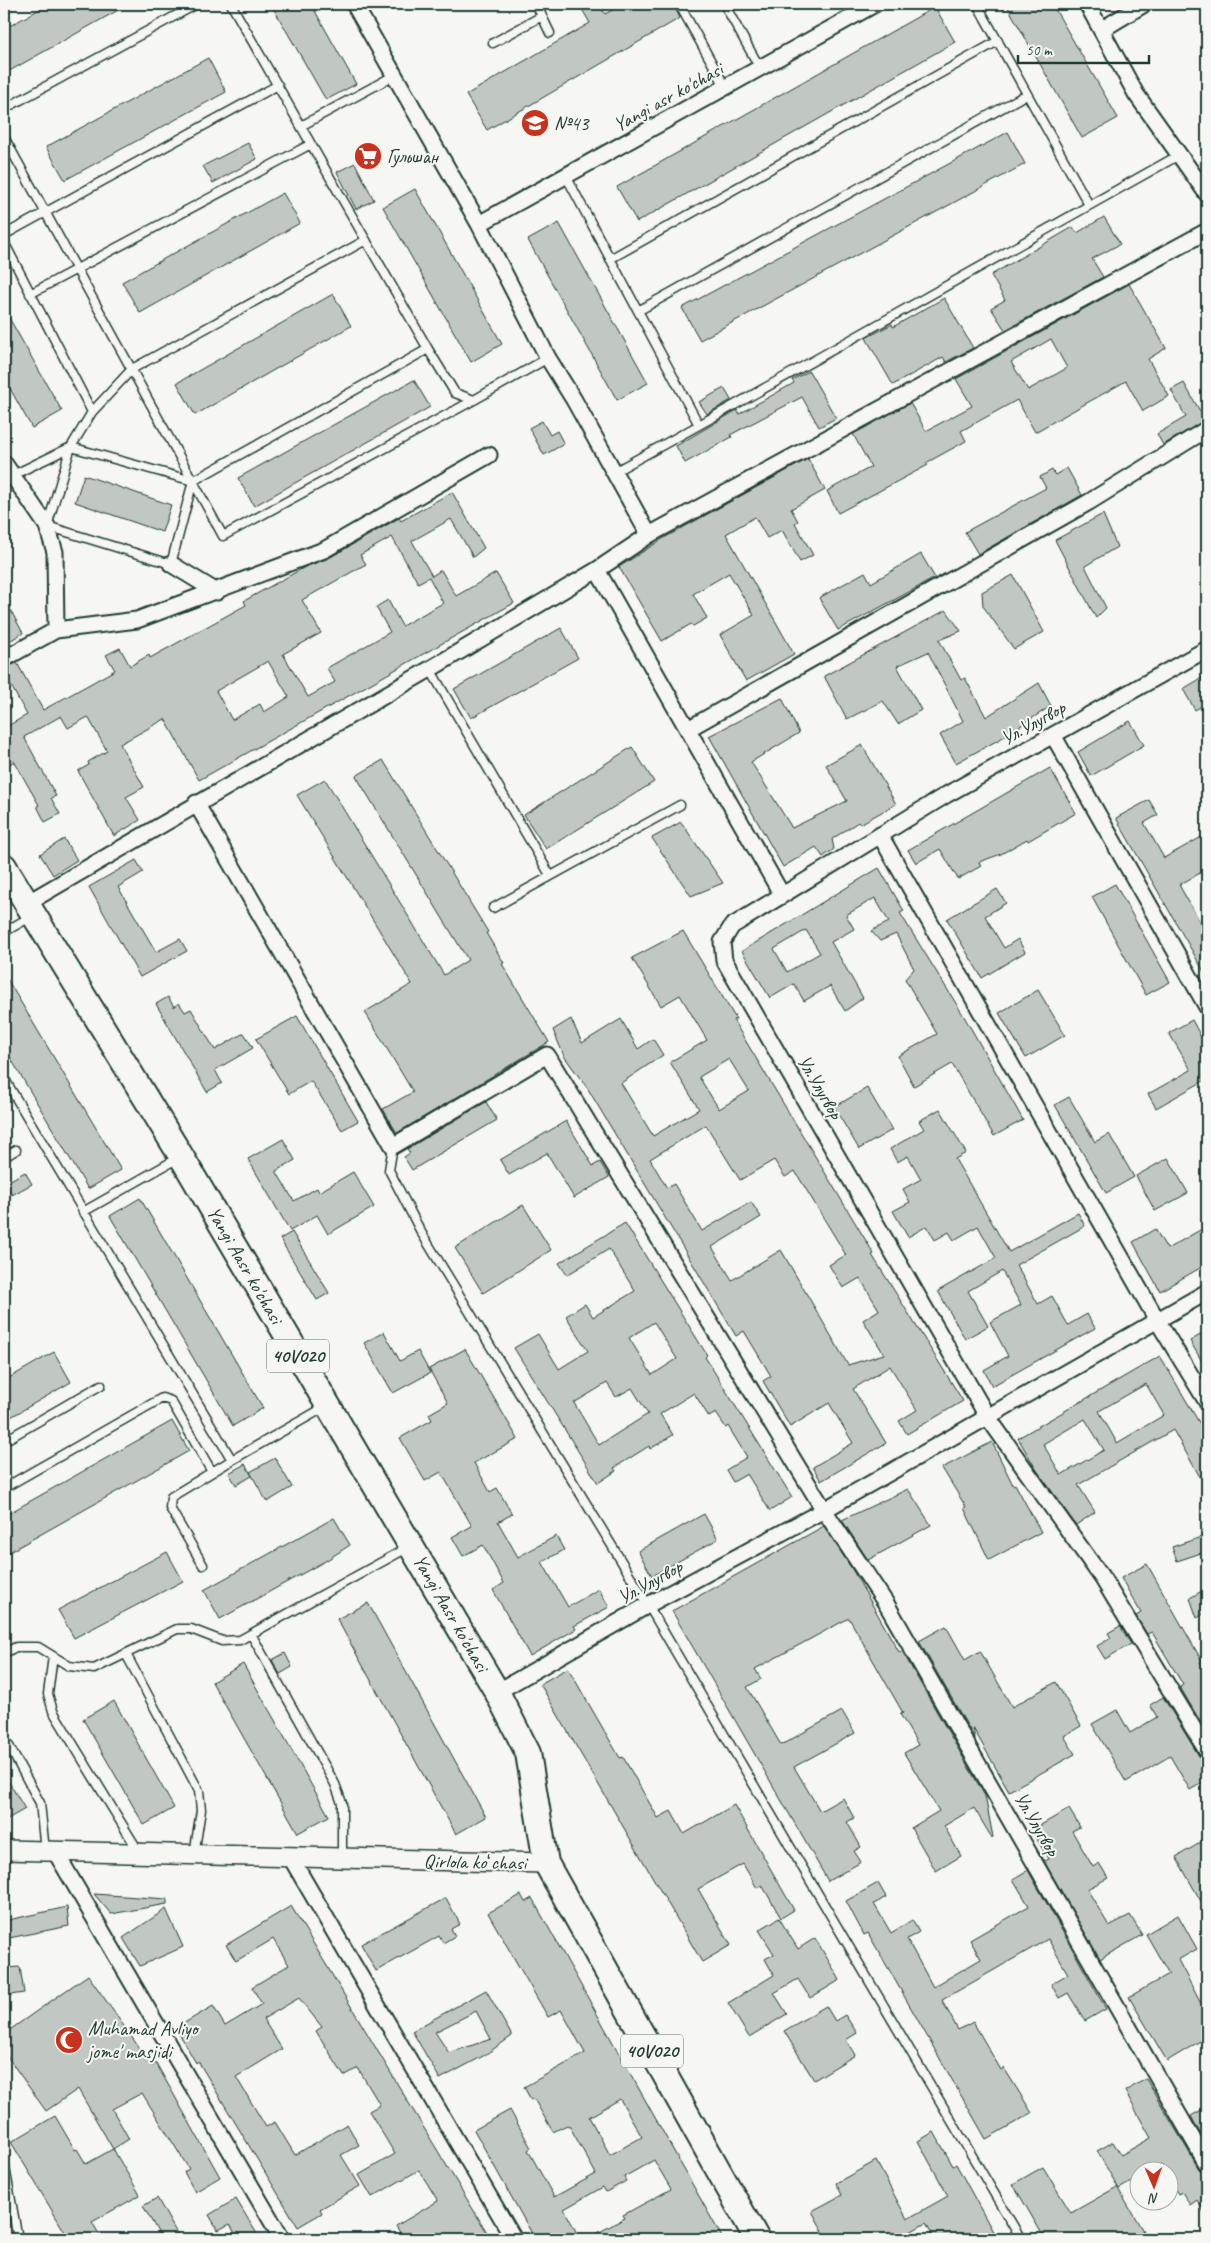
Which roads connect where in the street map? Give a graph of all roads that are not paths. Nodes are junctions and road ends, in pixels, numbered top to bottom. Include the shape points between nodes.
1 (197, 4) edge
2 (231, 4) edge
3 (354, 4) edge
4 (536, 4) edge
5 (679, 4) edge
6 (724, 4) edge
7 (875, 4) edge
8 (977, 4) edge
9 (1087, 4) edge
10 (1144, 4) edge
11 (542, 16) junction
12 (1101, 30) junction
13 (550, 33) dead end
14 (998, 41) junction
15 (493, 44) dead end
16 (760, 68) junction
17 (395, 75) junction
18 (278, 85) junction
19 (726, 88) junction
20 (1027, 94) junction
21 (4, 109) edge
22 (301, 126) junction
23 (4, 137) edge
24 (311, 144) junction
25 (1179, 155) junction
26 (566, 176) junction
27 (1207, 194) edge
28 (1089, 205) junction
29 (46, 213) junction
30 (479, 224) junction
31 (1207, 231) edge
32 (4, 235) edge
33 (366, 240) junction
34 (4, 242) edge
35 (610, 259) junction
36 (76, 268) junction
37 (30, 294) junction
38 (638, 311) junction
39 (428, 349) junction
40 (548, 358) junction
41 (132, 369) junction
42 (474, 400) junction
43 (92, 412) junction
44 (698, 425) junction
45 (1207, 429) edge
46 (71, 447) junction
47 (490, 455) dead end
48 (7, 470) edge
49 (614, 472) junction
50 (193, 482) junction
51 (47, 526) junction
52 (649, 535) junction
53 (171, 564) junction
54 (597, 570) junction
55 (217, 592) junction
56 (56, 630) junction
57 (1207, 649) edge
58 (4, 660) edge
59 (430, 669) junction
60 (688, 729) junction
61 (1053, 735) junction
62 (196, 803) junction
63 (680, 805) dead end
64 (880, 836) junction
65 (4, 866) edge
66 (550, 875) junction
67 (782, 895) junction
68 (493, 908) dead end
69 (30, 909) junction
70 (4, 932) edge
71 (1207, 1007) edge
72 (4, 1078) edge
73 (393, 1146) junction
74 (16, 1150) dead end
75 (181, 1156) junction
76 (4, 1157) edge
77 (83, 1212) junction
78 (1207, 1292) edge
79 (1157, 1320) junction
80 (101, 1385) dead end
81 (1207, 1402) edge
82 (327, 1406) junction
83 (986, 1416) junction
84 (4, 1441) edge
85 (232, 1460) junction
86 (212, 1472) junction
87 (4, 1488) edge
88 (824, 1510) junction
89 (412, 1546) junction
90 (203, 1565) dead end
91 (648, 1605) junction
92 (251, 1634) junction
93 (4, 1653) edge
94 (126, 1654) junction
95 (53, 1656) junction
96 (497, 1692) junction
97 (4, 1737) edge
98 (1207, 1751) edge
99 (4, 1850) edge
100 (50, 1851) junction
101 (140, 1854) junction
102 (194, 1855) junction
103 (291, 1858) junction
104 (342, 1859) junction
105 (546, 1864) junction
106 (4, 2162) edge
107 (1207, 2164) edge
108 (18, 2239) edge
109 (282, 2239) edge
110 (514, 2239) edge
111 (757, 2239) edge
112 (1020, 2239) edge

1 - 21 lane
2 - 18 lane
3 - 17 street
4 - 11 lane
5 - 19 lane
6 - 16 lane
7 - 16 street, Yangi asr ko'chasi
8 - 14 lane
9 - 12 street
10 - 12 street
11 - 13 lane
11 - 15 lane
12 - 25 street via 1136,94
14 - 20 lane
14 - 35 lane
16 - 19 street, Yangi asr ko'chasi
17 - 22 lane
17 - 30 street
18 - 22 lane
18 - 29 lane
19 - 26 street, Yangi asr ko'chasi
20 - 28 lane
20 - 38 lane
22 - 24 lane
23 - 29 lane
24 - 33 lane
24 - 36 lane
25 - 27 street
25 - 28 lane
26 - 30 street, Yangi asr ko'chasi
26 - 35 lane
28 - 44 lane
29 - 32 lane
29 - 36 lane
30 - 40 street
31 - 52 street
33 - 39 lane
33 - 41 lane
34 - 37 lane
35 - 38 lane
36 - 37 lane
36 - 41 lane
37 - 43 lane
38 - 44 lane
39 - 42 lane via 455,393
39 - 50 lane
40 - 42 lane
40 - 49 street
41 - 43 lane
41 - 50 lane
42 - 50 lane via 223,536
43 - 46 lane
44 - 49 lane
45 - 60 street via 1081,506
46 - 48 lane
46 - 50 lane
46 - 51 lane
47 - 55 street via 324,550
48 - 51 street
49 - 52 street
50 - 53 lane
51 - 53 lane
51 - 56 street via 54,552
52 - 54 street
53 - 55 street
54 - 59 street
54 - 60 street
55 - 56 street via 137,620
56 - 58 street
57 - 61 street, Ул.Улугвор
59 - 62 street
59 - 66 lane
60 - 67 street
61 - 64 street, Ул.Улугвор
61 - 71 street
62 - 69 street
62 - 73 street
63 - 66 lane
64 - 67 street, Ул.Улугвор
64 - 79 street
65 - 69 main road, Yangi Aasr ko'chasi / 40V020
66 - 68 lane
67 - 83 street, Ул.Улугвор via 732,926 722,942 724,960
69 - 70 lane
69 - 75 main road, Yangi Aasr ko'chasi / 40V020
72 - 77 lane
73 - 88 street, Ул.Улугвор via 547,1055
73 - 91 lane via 389,1170 422,1232
74 - 76 lane
75 - 77 lane
75 - 82 main road, Yangi Aasr ko'chasi / 40V020
77 - 85 lane
78 - 79 street, Ул.Улугвор
79 - 81 street
79 - 83 street, Ул.Улугвор
80 - 84 lane
82 - 85 lane
82 - 89 main road, Yangi Aasr ko'chasi / 40V020
83 - 88 street, Ул.Улугвор
83 - 98 street, Ул.Улугвор via 1102,1579
85 - 86 lane
86 - 87 lane via 171,1401 162,1398
86 - 90 lane via 171,1498 170,1508
88 - 91 street, Ул.Улугвор
88 - 107 street, Ул.Улугвор via 892,1613
89 - 92 lane
89 - 96 main road, Yangi Aasr ko'chasi / 40V020
91 - 96 street, Ул.Улугвор
91 - 112 lane
92 - 94 lane via 240,1640 222,1641 191,1629 177,1629
92 - 104 lane via 335,1784 342,1803
93 - 95 lane via 16,1647 38,1647
94 - 95 lane via 94,1669 69,1666
94 - 102 lane via 199,1791 201,1810
95 - 101 lane via 48,1694 53,1711
96 - 105 main road, Yangi Aasr ko'chasi / 40V020 via 528,1753
97 - 100 lane via 40,1803
99 - 100 street, Qirlola koʻchasi
100 - 101 street, Qirlola koʻchasi
100 - 109 street
101 - 102 street, Qirlola koʻchasi
102 - 103 street, Qirlola koʻchasi
103 - 104 street, Qirlola koʻchasi
103 - 110 street
104 - 105 street, Qirlola koʻchasi
105 - 111 main road, Qirlola koʻchasi / 40V020
106 - 108 lane

